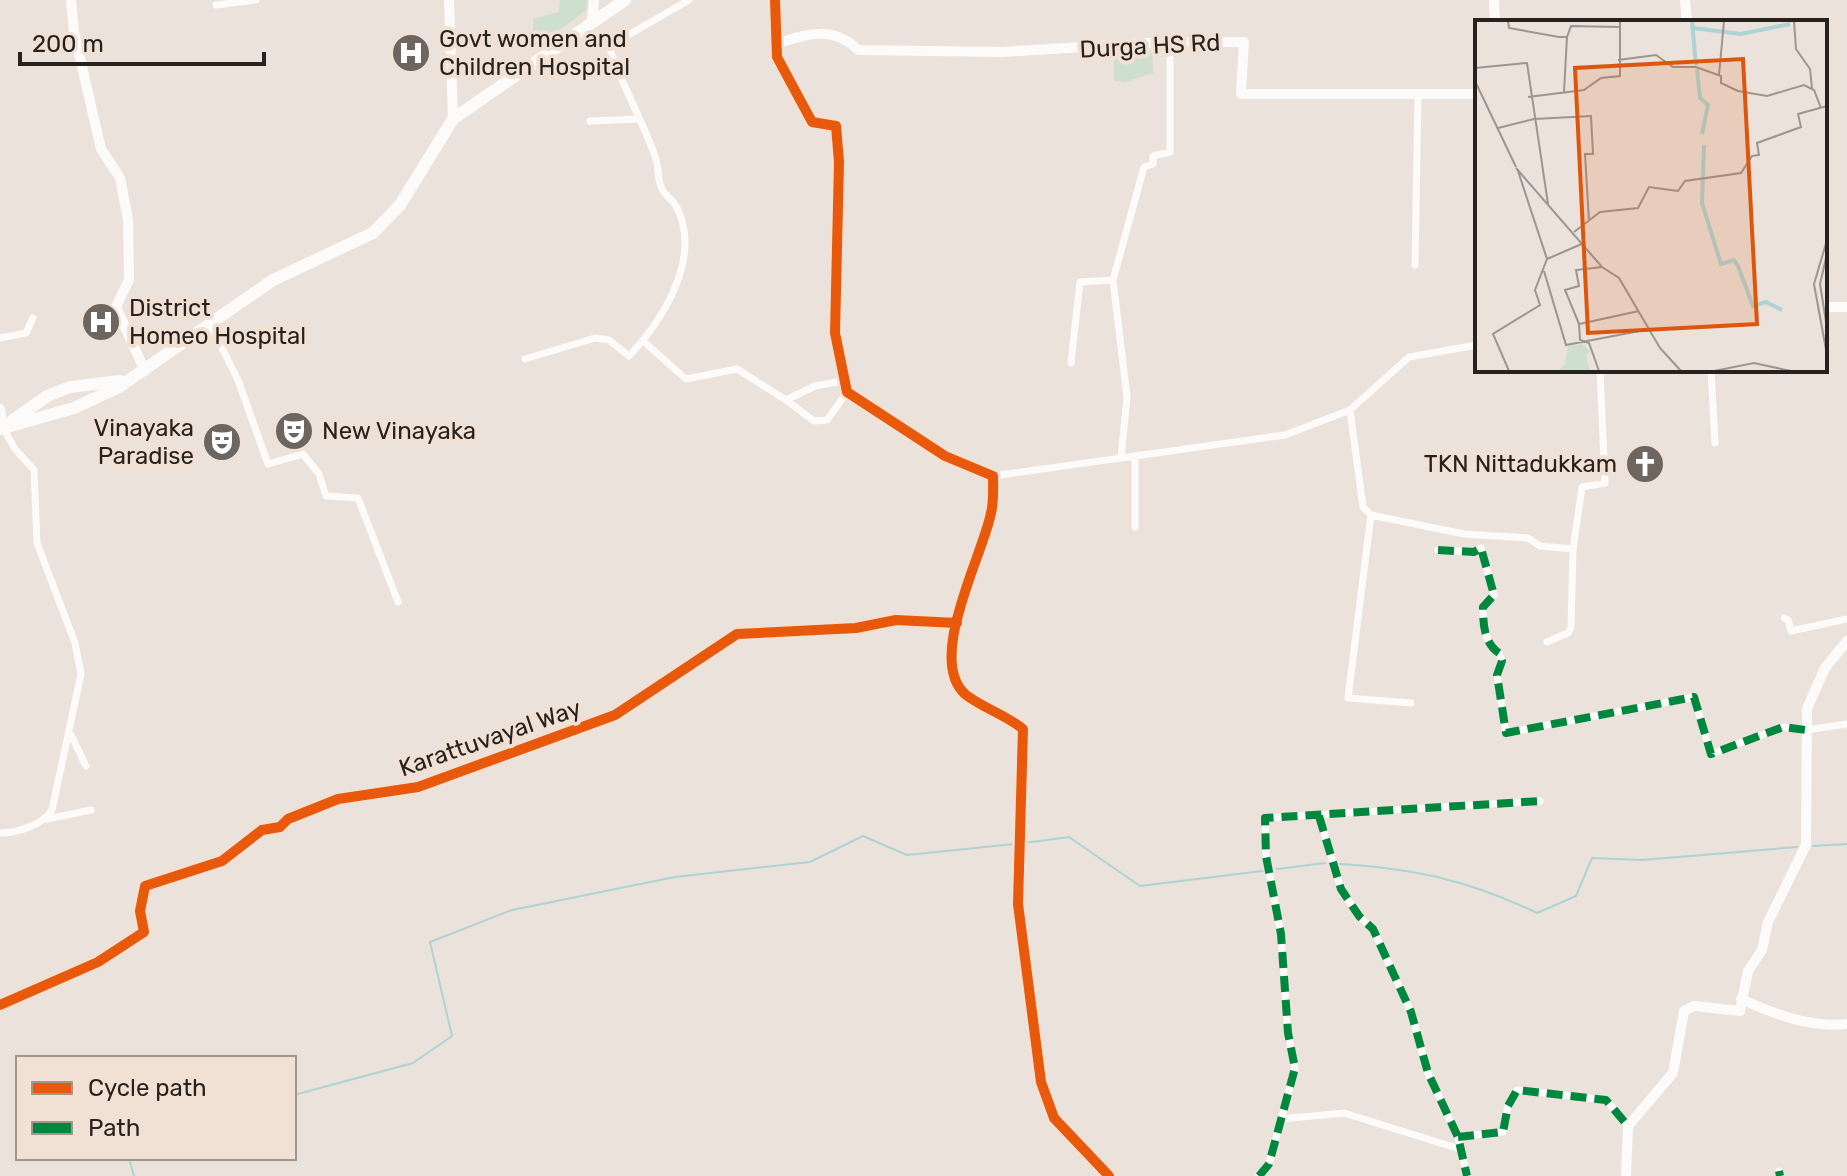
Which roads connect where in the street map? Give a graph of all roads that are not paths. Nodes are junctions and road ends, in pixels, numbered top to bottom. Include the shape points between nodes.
1 (71, 0) edge
2 (256, 0) edge
3 (449, 0) edge
4 (594, 0) edge
5 (624, 0) edge
6 (689, 0) edge
7 (775, 0) edge
8 (1494, 0) edge
9 (1685, 0) edge
10 (216, 5) dead end
11 (1495, 20) edge
12 (1687, 20) edge
13 (592, 22) junction
14 (1170, 42) junction
15 (776, 44) junction
16 (1475, 94) edge
17 (1418, 96) junction
18 (453, 119) junction
19 (638, 119) junction
20 (590, 121) dead end
21 (1415, 265) dead end
22 (1113, 280) junction
23 (33, 318) dead end
24 (211, 326) junction
25 (0, 338) edge
26 (643, 341) junction
27 (1475, 345) edge
28 (525, 359) dead end
29 (1071, 363) dead end
30 (145, 371) junction
31 (1600, 372) edge
32 (1711, 372) edge
33 (845, 386) junction
34 (786, 400) junction
35 (0, 409) edge
36 (1350, 410) junction
37 (2, 429) edge
38 (1715, 443) dead end
39 (1135, 456) junction
40 (1121, 458) junction
41 (993, 476) junction
42 (1371, 515) junction
43 (1135, 527) dead end
44 (1573, 549) junction
45 (1438, 550) dead end
46 (398, 602) dead end
47 (1784, 618) dead end
48 (1847, 619) edge
49 (957, 623) junction
50 (1847, 641) edge
51 (1547, 642) dead end
52 (1411, 703) dead end
53 (1847, 724) edge
54 (1806, 730) junction
55 (71, 735) junction
56 (86, 766) dead end
57 (1540, 801) dead end
58 (91, 810) dead end
59 (1319, 816) junction
60 (47, 819) junction
61 (0, 833) edge
62 (1741, 999) junction
63 (0, 1005) edge
64 (1847, 1024) edge
65 (1281, 1119) junction
66 (1628, 1126) junction
67 (1458, 1137) junction
68 (1460, 1149) junction
69 (1109, 1176) edge
70 (1259, 1176) edge
71 (1467, 1176) edge
72 (1626, 1176) edge

1 - 30 street via 101,149 120,178 128,219 129,280 116,307
2 - 10 street
3 - 18 street
4 - 13 street
5 - 13 main road
6 - 19 street via 609,46
7 - 15 street
8 - 11 street
9 - 12 street
13 - 18 main road
14 - 15 street, Durga HS Rd via 1002,52 858,50 830,32
14 - 17 street, Durga HS Rd via 1244,42 1241,94
14 - 22 street via 1170,152 1153,156 1153,164 1144,167
15 - 33 street via 777,57 812,122 836,126 835,333
16 - 17 street, Durga HS Rd
17 - 21 street
18 - 24 main road via 400,205 373,233 273,280
19 - 20 street
19 - 26 street via 656,159 661,188 677,206 684,231 681,274
22 - 29 street via 1080,282
22 - 40 street via 1127,397
23 - 25 street via 26,333
24 - 30 main road
24 - 46 street via 238,380 268,464 303,454 319,474 326,496 358,498
26 - 28 street via 629,356 609,340 595,338
26 - 34 street via 686,379 737,369
27 - 36 street via 1409,357
30 - 37 main road via 74,408
30 - 37 main road via 111,384 70,387 47,396
31 - 44 street via 1605,483 1582,487
32 - 38 street
33 - 34 street via 815,386
33 - 34 street via 827,420 814,421
33 - 41 street via 945,456
35 - 37 street
36 - 39 street via 1285,435
36 - 42 street via 1363,507
37 - 55 street via 34,470 37,543 75,643 81,674
39 - 40 street
39 - 43 street
40 - 41 street
41 - 49 street via 991,512
42 - 44 street
42 - 52 street via 1348,698
44 - 51 street via 1571,628
45 - 54 street via 1481,548 1494,595 1483,607 1483,623 1491,648 1502,661 1497,675 1506,733 1694,697 1711,754 1783,727
47 - 48 street via 1791,631
49 - 63 street, Karattuvayal Way via 896,620 856,628 737,634 615,715 418,787 338,799 280,827 262,830 222,861 145,886 140,911 144,932 98,962
49 - 69 street via 952,673 965,693 1023,729 1018,904 1041,1082 1054,1118
50 - 54 street via 1816,686
53 - 54 street
54 - 62 street via 1806,845 1768,922
55 - 56 street
55 - 60 street
57 - 59 street
58 - 60 street
59 - 65 street via 1265,818 1295,1068
59 - 67 street via 1341,889 1373,929
60 - 61 street
62 - 64 street via 1775,1016
62 - 66 street via 1740,1011 1694,1006 1684,1011 1673,1073
65 - 68 street via 1344,1113
65 - 70 street via 1269,1164
66 - 67 street via 1606,1100 1517,1090 1503,1132
66 - 72 street
67 - 68 street
68 - 71 street

